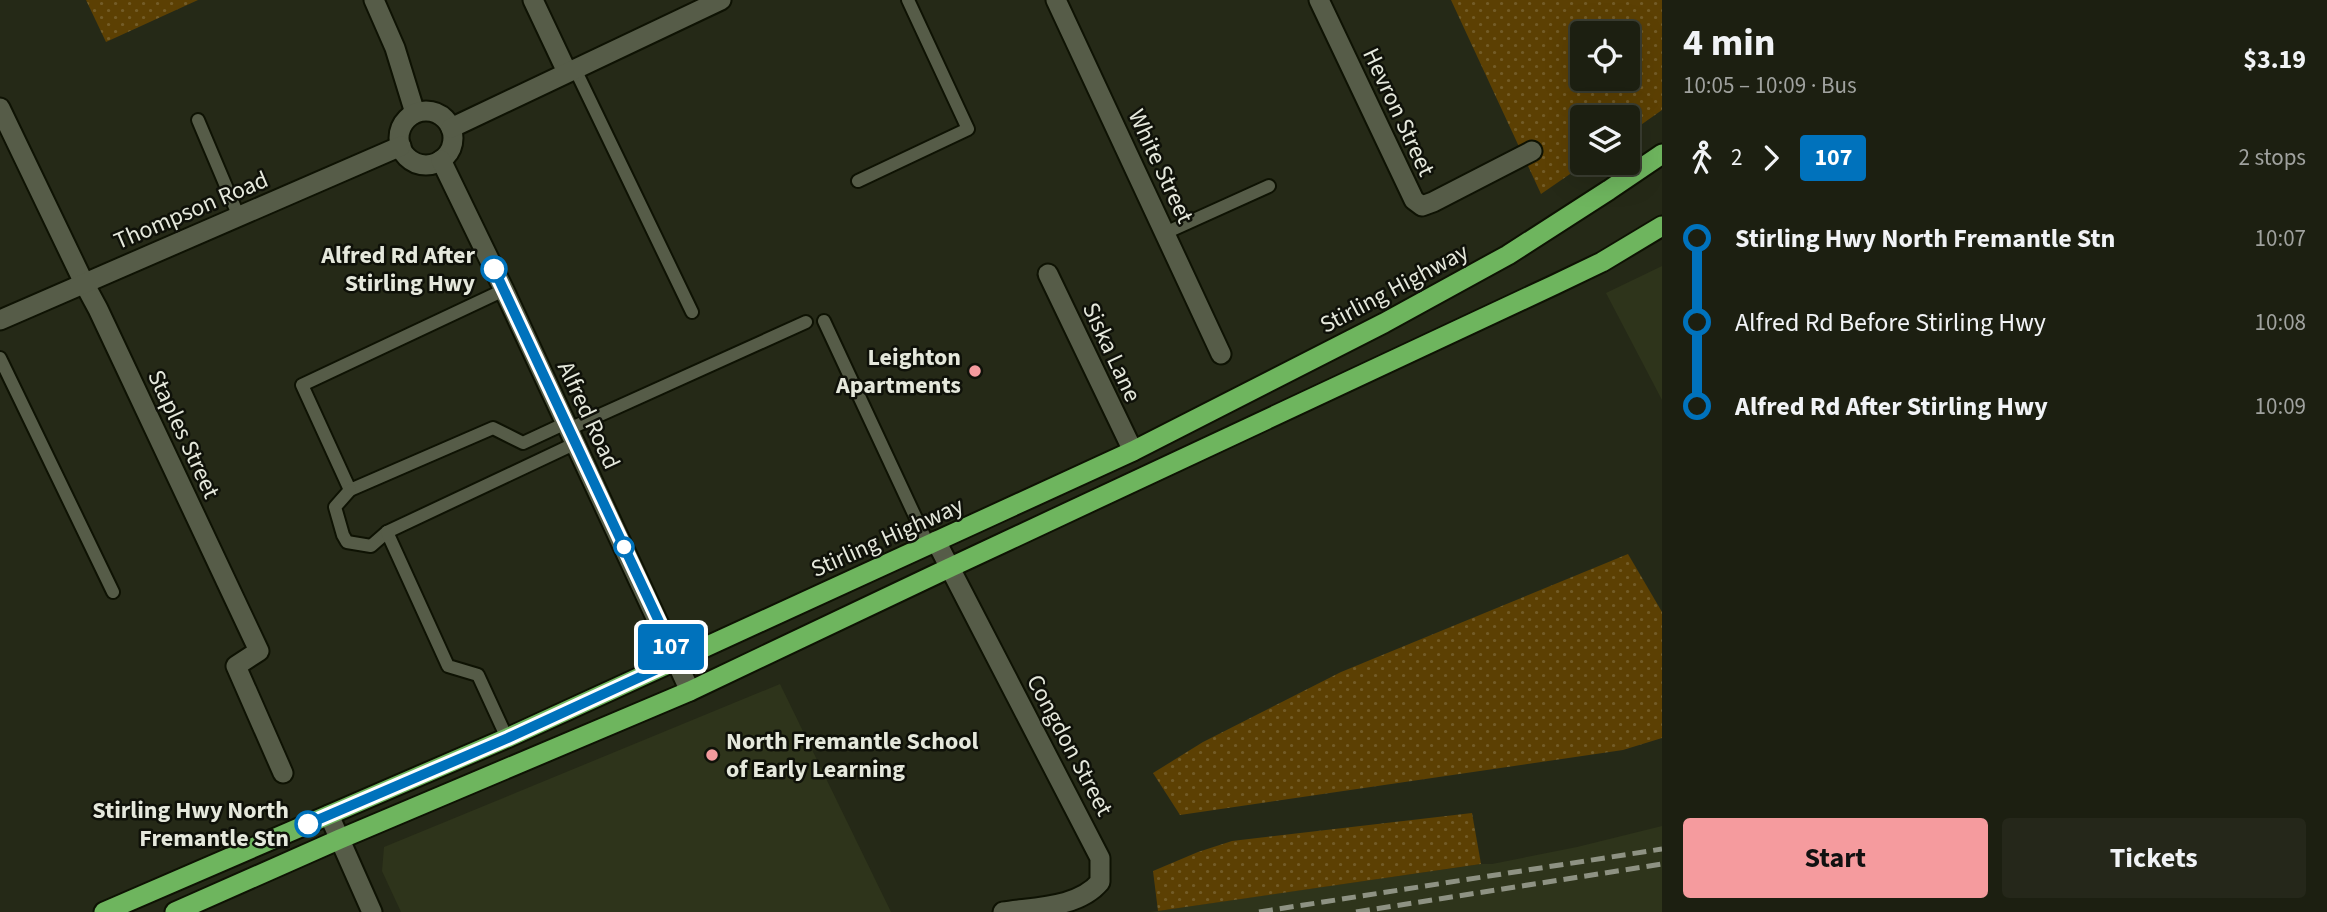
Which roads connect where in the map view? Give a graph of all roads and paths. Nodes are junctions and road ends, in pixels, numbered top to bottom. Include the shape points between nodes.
1 (374, 0) edge
2 (533, 0) edge
3 (721, 0) edge
4 (908, 0) edge
5 (1056, 0) edge
6 (1319, 0) edge
7 (571, 71) junction
8 (0, 108) edge
9 (415, 114) junction
10 (198, 120) dead end
11 (451, 128) junction
12 (401, 146) junction
13 (1532, 151) dead end
14 (1662, 154) edge
15 (441, 160) junction
16 (858, 181) dead end
17 (1269, 186) dead end
18 (239, 217) junction
19 (1662, 226) edge
20 (1166, 233) junction
21 (1048, 274) dead end
22 (84, 283) junction
23 (504, 290) junction
24 (692, 312) dead end
25 (0, 320) edge
26 (824, 321) dead end
27 (806, 322) dead end
28 (1221, 354) dead end
29 (0, 358) edge
30 (570, 432) junction
31 (1133, 451) junction
32 (350, 490) junction
33 (387, 532) junction
34 (932, 543) junction
35 (948, 568) junction
36 (113, 593) dead end
37 (677, 660) junction
38 (690, 691) junction
39 (508, 738) junction
40 (283, 773) dead end
41 (329, 815) junction
42 (340, 839) junction
43 (104, 912) edge
44 (175, 912) edge
45 (372, 912) edge
46 (1003, 912) edge

1 - 9 street via 395,48
2 - 7 street
3 - 7 street
4 - 16 lane via 968,128
5 - 20 street, White Street
6 - 13 street, Hevron Street via 1414,200 1422,206
7 - 11 street
7 - 24 lane
8 - 22 street, Staples Street
9 - 11 street via 440,115
9 - 12 street via 401,131
10 - 18 lane
11 - 15 street via 452,146
12 - 15 street via 418,163
12 - 18 street, Thompson Road
14 - 31 highway, Stirling Highway via 1508,255
15 - 23 street, Alfred Road
17 - 20 lane
18 - 22 street, Thompson Road
19 - 35 highway via 1554,285
20 - 28 street, White Street
21 - 31 street, Siska Lane
22 - 25 street, Thompson Road
22 - 40 street, Staples Street via 259,651 236,666
23 - 30 street, Alfred Road
23 - 32 lane via 302,385
26 - 34 lane
27 - 30 lane
29 - 36 lane
30 - 32 lane via 523,443 493,428
30 - 33 lane
30 - 37 street, Alfred Road
31 - 34 highway, Stirling Highway
32 - 33 lane via 335,507 347,542 371,546
33 - 39 lane via 448,666 478,675
34 - 35 street, Congdon Street
34 - 37 highway, Stirling Highway
35 - 38 highway
35 - 46 street, Congdon Street via 1097,850 1101,866 1100,882 1089,894 1073,901
37 - 38 street, Alfred Road
37 - 39 highway, Stirling Highway
38 - 42 highway
39 - 41 highway, Stirling Highway
41 - 42 street
41 - 43 highway, Stirling Highway
42 - 44 highway
42 - 45 street

